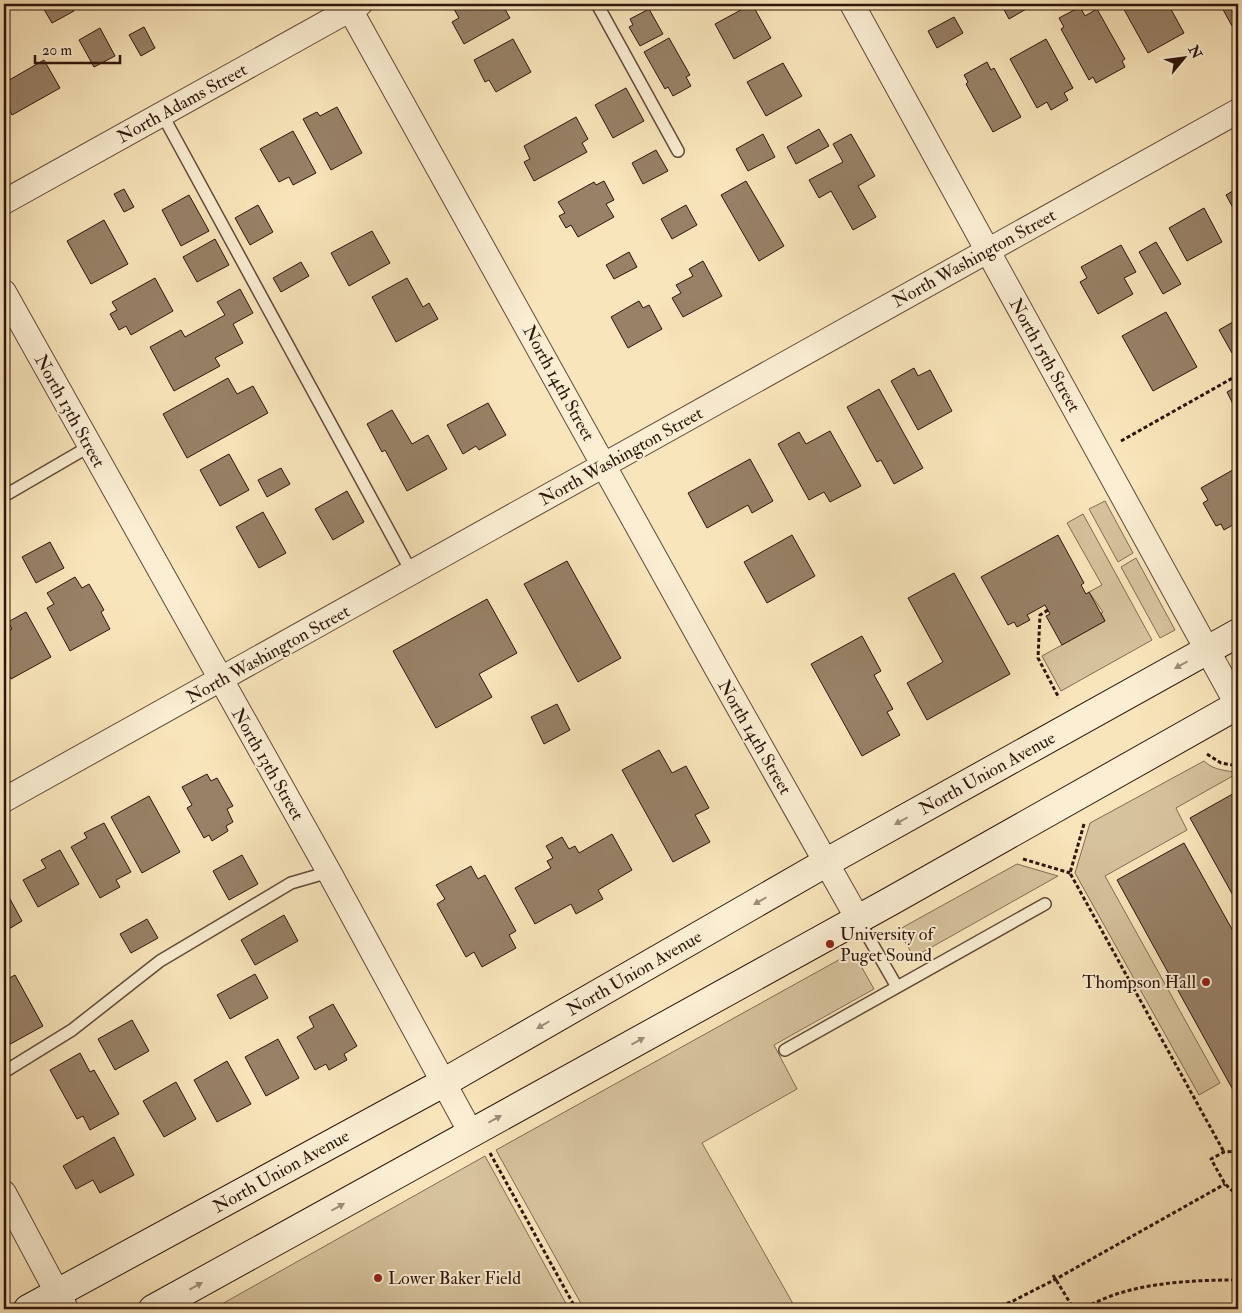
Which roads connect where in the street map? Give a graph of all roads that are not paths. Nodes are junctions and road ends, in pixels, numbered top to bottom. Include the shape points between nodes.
1 (597, 4) edge
2 (852, 4) edge
3 (353, 6) edge
4 (1238, 111) edge
5 (162, 114) junction
6 (678, 151) dead end
7 (4, 202) edge
8 (987, 251) junction
9 (4, 292) edge
10 (90, 446) junction
11 (605, 464) junction
12 (4, 496) edge
13 (412, 573) junction
14 (1238, 632) edge
15 (1207, 650) junction
16 (220, 681) junction
17 (1238, 705) edge
18 (4, 800) edge
19 (826, 862) junction
20 (329, 872) junction
21 (1045, 904) dead end
22 (858, 919) junction
23 (897, 987) junction
24 (785, 1050) dead end
25 (4, 1072) edge
26 (443, 1082) junction
27 (471, 1133) junction
28 (4, 1193) edge
29 (61, 1301) edge
30 (28, 1309) edge
31 (153, 1309) edge

1 - 6 lane
2 - 8 street, North 15th Street
3 - 5 street, North Adams Street
3 - 11 street, North 14th Street
4 - 8 street, North Washington Street
5 - 7 street, North Adams Street
5 - 13 lane
8 - 11 street, North Washington Street
8 - 15 street, North 15th Street
9 - 10 street, North 13th Street
10 - 12 lane
10 - 16 street, North 13th Street
11 - 13 street, North Washington Street
11 - 19 street, North 14th Street
13 - 16 street, North Washington Street
14 - 15 street, North Union Avenue
15 - 17 street, North 15th Street
15 -> 19 street, North Union Avenue
16 - 18 street, North Washington Street
16 - 20 street, North 13th Street
17 - 22 street
19 - 22 street, North 14th Street
19 -> 26 street, North Union Avenue
20 - 25 lane via 291,883 160,961 72,1030
20 - 26 street, North 13th Street
21 - 23 lane
22 - 23 lane
27 -> 22 street
23 - 24 lane
26 - 27 street, North 13th Street
26 - 29 street, North Union Avenue
31 -> 27 street
28 - 29 street
29 - 30 street, North Union Avenue

